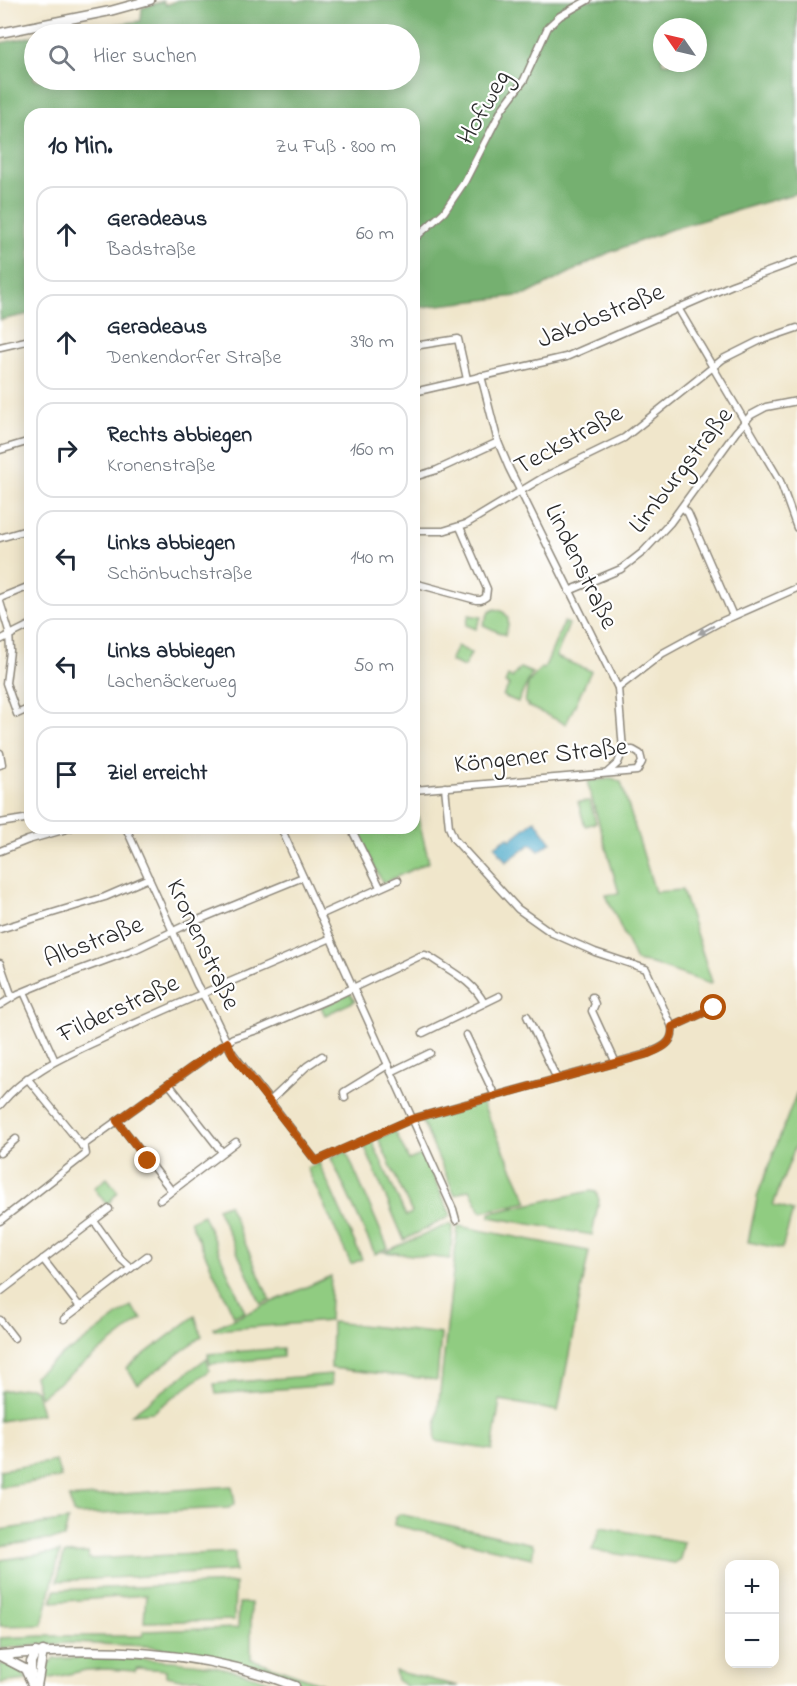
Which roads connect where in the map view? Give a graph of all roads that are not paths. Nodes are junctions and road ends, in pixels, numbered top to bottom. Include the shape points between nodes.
1 (150, 0) edge
2 (588, 0) edge
3 (45, 24) edge
4 (24, 28) edge
5 (0, 33) edge
6 (420, 234) edge
7 (797, 261) edge
8 (678, 308) junction
9 (797, 328) edge
10 (24, 341) edge
11 (420, 345) edge
12 (0, 347) edge
13 (712, 367) junction
14 (481, 376) junction
15 (467, 379) junction
16 (420, 391) edge
17 (797, 401) edge
18 (745, 421) junction
19 (498, 442) junction
20 (24, 443) edge
21 (0, 450) edge
22 (420, 475) edge
23 (520, 490) junction
24 (682, 507) junction
25 (460, 527) junction
26 (797, 528) edge
27 (24, 531) edge
28 (420, 531) edge
29 (0, 538) edge
30 (420, 585) edge
31 (797, 588) edge
32 (24, 589) edge
33 (569, 591) junction
34 (0, 600) edge
35 (733, 616) junction
36 (24, 628) edge
37 (10, 635) junction
38 (0, 640) edge
39 (618, 688) junction
40 (24, 711) edge
41 (623, 750) junction
42 (0, 753) edge
43 (0, 765) edge
44 (608, 772) junction
45 (445, 787) junction
46 (420, 789) edge
47 (24, 820) edge
48 (0, 823) edge
49 (49, 834) edge
50 (129, 834) edge
51 (284, 834) edge
52 (354, 834) edge
53 (0, 851) edge
54 (303, 877) junction
55 (149, 878) junction
56 (398, 880) dead end
57 (380, 887) junction
58 (320, 915) junction
59 (0, 929) edge
60 (174, 932) junction
61 (331, 938) junction
62 (0, 963) edge
63 (353, 988) junction
64 (24, 992) junction
65 (202, 993) junction
66 (499, 996) dead end
67 (12, 997) junction
68 (592, 997) dead end
69 (484, 1004) junction
70 (0, 1005) edge
71 (714, 1008) dead end
72 (527, 1016) dead end
73 (672, 1027) junction
74 (423, 1033) dead end
75 (466, 1035) dead end
76 (227, 1042) junction
77 (430, 1053) dead end
78 (322, 1056) dead end
79 (55, 1060) junction
80 (616, 1063) junction
81 (390, 1068) junction
82 (27, 1078) junction
83 (557, 1079) junction
84 (169, 1084) junction
85 (495, 1096) junction
86 (345, 1098) dead end
87 (270, 1101) junction
88 (0, 1105) edge
89 (412, 1119) junction
90 (117, 1121) junction
91 (16, 1140) dead end
92 (236, 1142) dead end
93 (82, 1146) junction
94 (222, 1152) junction
95 (0, 1153) edge
96 (171, 1190) junction
97 (160, 1200) dead end
98 (109, 1209) dead end
99 (456, 1220) dead end
100 (0, 1221) edge
101 (94, 1221) junction
102 (147, 1256) dead end
103 (43, 1259) junction
104 (131, 1268) junction
105 (0, 1292) edge
106 (80, 1307) junction
107 (64, 1319) dead end
108 (0, 1320) edge
109 (14, 1338) dead end
110 (40, 1652) junction
111 (0, 1655) edge
112 (34, 1684) edge
113 (295, 1686) edge

1 - 3 main road
2 - 6 street, Hofweg via 548,27 524,80 502,109 465,181 444,212
4 - 5 main road
7 - 8 street, Jakobstraße
8 - 13 street
8 - 14 street, Jakobstraße via 566,357
9 - 13 street, Teckstraße via 759,341
10 - 12 street
11 - 15 street via 458,339
13 - 18 street
13 - 23 street, Teckstraße via 624,438
14 - 15 street, Jakobstraße
14 - 19 street, Lindenstraße
15 - 16 street, Jakobstraße
17 - 18 street, Limburgstraße via 766,407
18 - 24 street, Limburgstraße
18 - 26 street via 784,490
19 - 22 street
19 - 23 street, Lindenstraße
20 - 21 street
23 - 25 street, Teckstraße
23 - 33 street, Lindenstraße
24 - 33 street, Limburgstraße via 637,558 613,573
24 - 35 street
25 - 28 street, Teckstraße
25 - 30 street via 488,591 483,600
27 - 29 street
31 - 35 street
32 - 34 street
33 - 39 street, Lindenstraße
34 - 37 street
35 -> 39 street via 658,656
36 - 37 street
37 - 38 street
37 - 40 street via 7,688 17,714
39 - 41 street, Lindenstraße
41 - 44 street via 618,763
41 - 44 street, Köngener Straße via 640,754 640,767 632,772
42 - 43 street
44 - 45 street, Köngener Straße
45 - 46 street, Köngener Straße
45 - 73 street via 452,836 501,893 552,933 646,969
47 - 48 street
49 - 53 street
50 - 55 street, Kronenstraße
51 - 54 street
52 - 57 street
54 - 58 street
54 - 60 street, Albstraße
55 - 59 street via 105,897
55 - 60 street, Kronenstraße
56 - 57 street
57 - 58 street
58 - 61 street
60 - 64 street, Albstraße
60 - 65 street, Kronenstraße
61 - 63 street
61 - 65 street, Filderstraße
62 - 67 street
63 - 69 street via 425,955 475,988
63 - 76 street
63 - 81 street
64 - 67 street, Albstraße
64 - 79 street
65 - 76 street, Kronenstraße
65 - 79 street, Filderstraße
66 - 69 street
67 - 70 street, Albstraße
68 - 80 street via 592,1011
69 - 74 street
71 - 73 street
72 - 83 street
73 - 80 street via 669,1041 648,1054
75 - 85 street
76 - 84 street
76 - 87 street, Kronenstraße
77 - 81 street
78 - 87 street
79 - 82 street, Filderstraße
80 - 83 street
81 - 86 street via 344,1092
81 - 89 street
82 - 88 street, Filderstraße
82 - 93 street
83 - 85 street
84 - 90 street
84 - 94 street
85 - 89 street
87 - 89 street, Kronenstraße via 316,1161
89 - 99 street
90 - 93 street
90 - 96 street
91 - 95 street
92 - 94 street
93 - 100 street via 86,1153 83,1158
94 - 96 street
96 - 97 street
98 - 101 street
101 - 103 street
101 - 104 street
102 - 104 street
103 - 105 street
103 - 106 street
104 - 106 street
106 - 107 street
108 - 109 street
110 - 111 main road
110 - 112 main road via 31,1662
110 - 113 main road via 130,1651 178,1656 237,1667
111 - 112 main road via 21,1666

